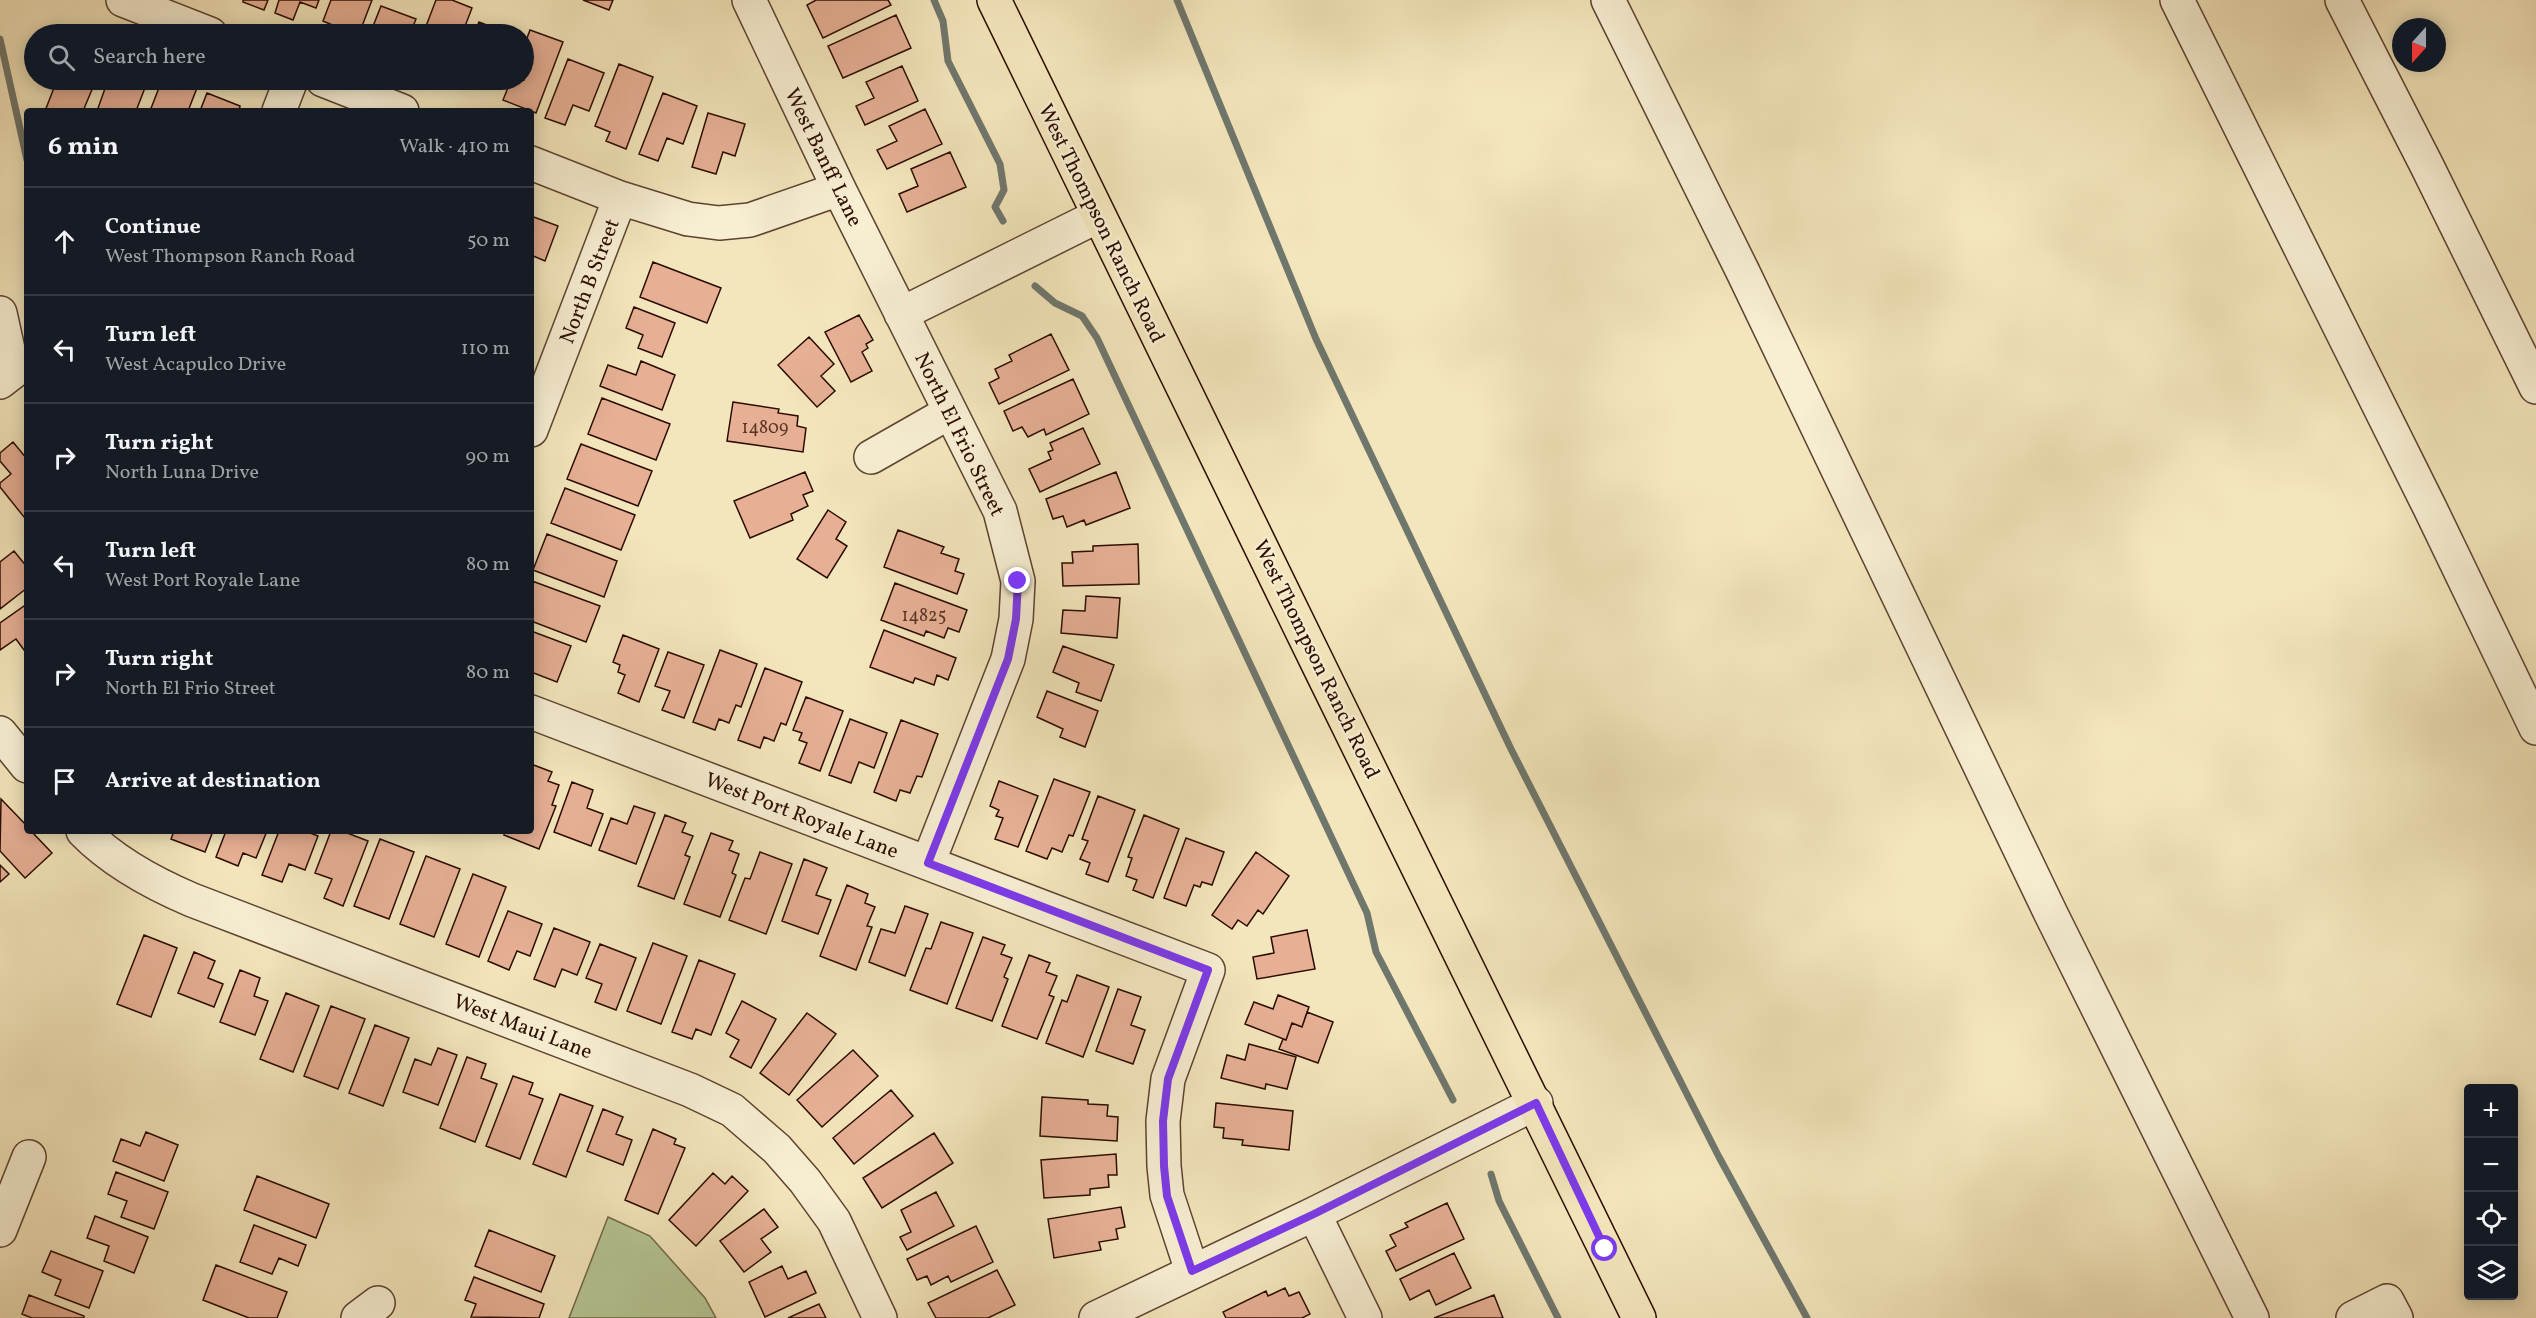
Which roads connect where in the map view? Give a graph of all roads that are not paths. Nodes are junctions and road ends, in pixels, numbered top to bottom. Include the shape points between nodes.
1 (123, 0) edge
2 (749, 0) edge
3 (994, 0) edge
4 (1608, 0) edge
5 (2177, 0) edge
6 (2342, 0) edge
7 (184, 24) edge
8 (287, 90) edge
9 (348, 90) edge
10 (280, 108) edge
11 (394, 108) edge
12 (534, 164) edge
13 (839, 189) junction
14 (620, 198) junction
15 (1098, 216) junction
16 (0, 313) edge
17 (901, 314) junction
18 (0, 382) edge
19 (2536, 387) edge
20 (950, 412) junction
21 (534, 422) edge
22 (871, 457) dead end
23 (534, 713) edge
24 (2536, 728) edge
25 (0, 734) edge
26 (24, 762) edge
27 (89, 834) edge
28 (928, 863) junction
29 (1536, 1103) junction
30 (29, 1157) dead end
31 (1314, 1214) junction
32 (0, 1230) edge
33 (1192, 1271) junction
34 (880, 1318) edge
35 (1096, 1318) edge
36 (1365, 1318) edge
37 (1639, 1318) edge
38 (2252, 1318) edge
39 (2353, 1318) edge
40 (2396, 1318) edge

1 - 7 street
2 - 13 street, West Banff Lane
3 - 15 main road, West Thompson Ranch Road
4 - 38 street via 2051,914
5 - 24 street
6 - 19 street
8 - 10 street
9 - 11 street
12 - 14 street
13 - 14 street via 750,220 719,223 688,219
13 - 17 street, West Banff Lane
14 - 21 street, North B Street
15 - 17 street
15 - 29 main road, West Thompson Ranch Road
16 - 18 street via 13,372
17 - 20 street, North El Frio Street
20 - 22 street
20 - 28 street, North El Frio Street via 1000,510 1018,581 1008,659
23 - 28 street, West Port Royale Lane
25 - 26 street
27 - 34 street, West Maui Lane via 109,854 135,871 192,900 679,1086 732,1110 777,1149 834,1221
28 - 33 street, West Port Royale Lane via 1208,970 1168,1079 1163,1121 1167,1196
29 - 31 street
29 - 37 main road, West Thompson Ranch Road
30 - 32 street
31 - 33 street
31 - 36 street
33 - 35 street
39 - 40 street via 2387,1301

